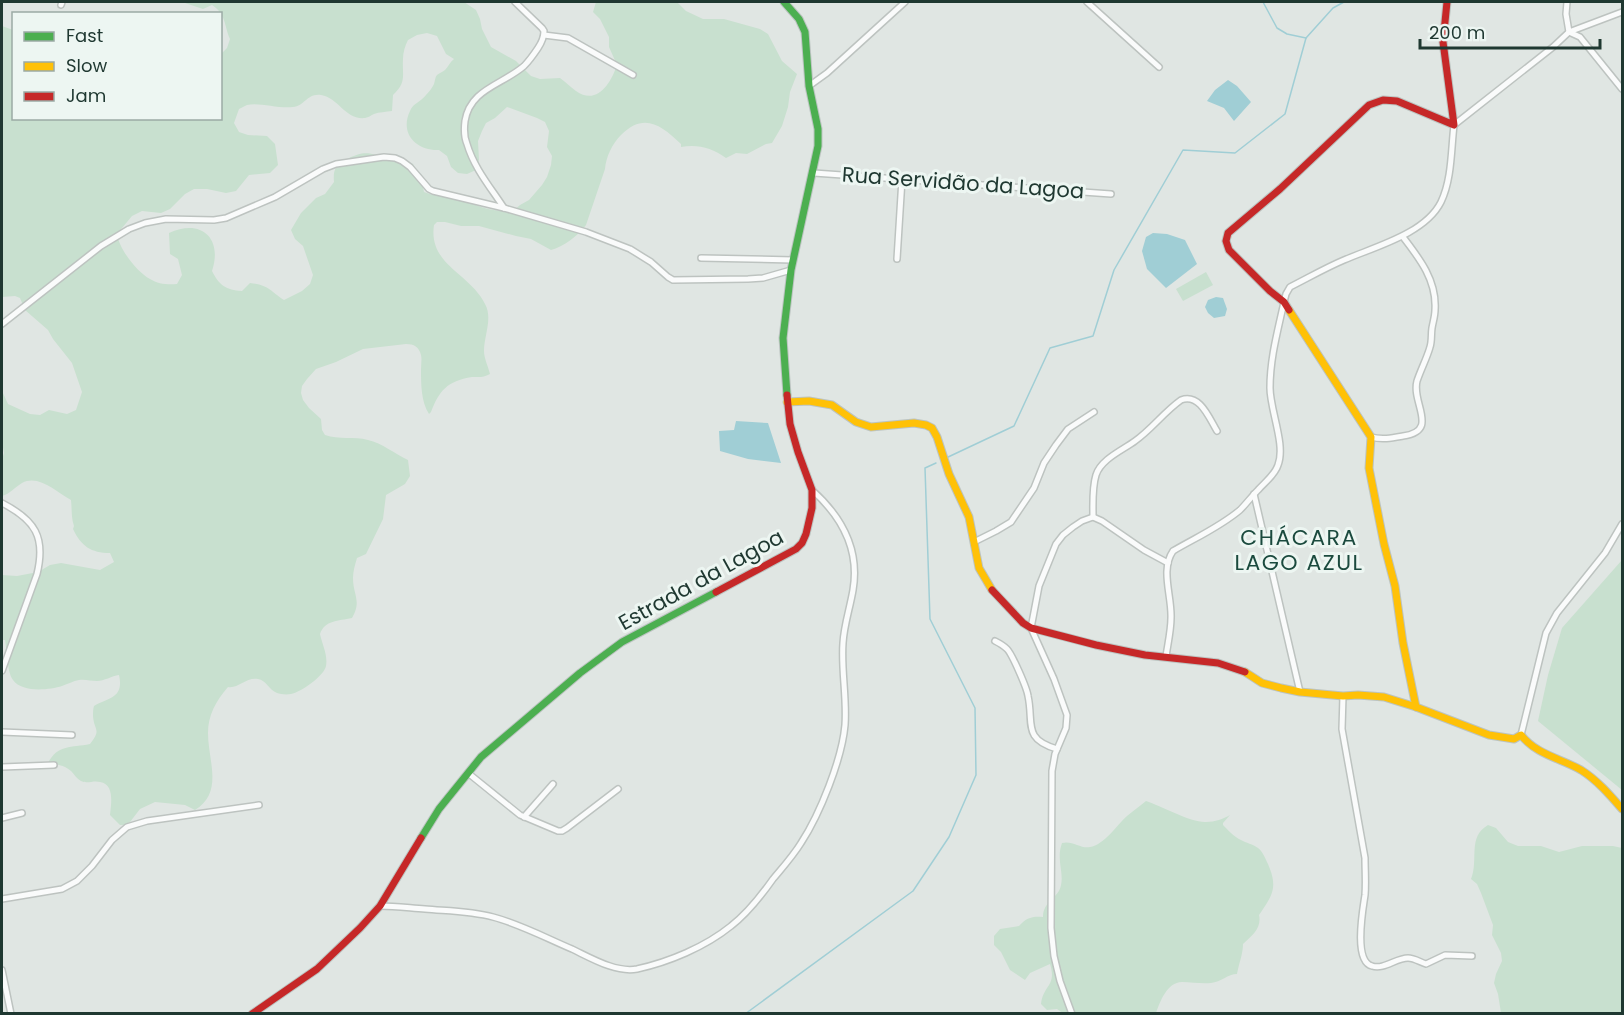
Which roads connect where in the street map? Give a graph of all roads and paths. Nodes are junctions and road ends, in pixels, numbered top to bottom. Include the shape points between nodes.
1 (515, 2) edge
2 (784, 2) edge
3 (905, 2) edge
4 (1087, 2) edge
5 (1447, 2) edge
6 (1567, 2) edge
7 (1623, 12) edge
8 (1569, 32) junction
9 (544, 35) junction
10 (1159, 67) dead end
11 (633, 75) dead end
12 (809, 86) junction
13 (1623, 89) edge
14 (1454, 125) junction
15 (814, 173) junction
16 (902, 179) junction
17 (1112, 194) dead end
18 (504, 208) junction
19 (1403, 237) junction
20 (701, 258) dead end
21 (897, 259) dead end
22 (793, 260) junction
23 (791, 270) junction
24 (1284, 302) junction
25 (2, 324) edge
26 (788, 402) junction
27 (1094, 412) dead end
28 (1217, 431) dead end
29 (1371, 437) junction
30 (812, 490) junction
31 (1254, 494) junction
32 (2, 503) edge
33 (1093, 517) junction
34 (1623, 524) edge
35 (974, 542) junction
36 (1168, 563) junction
37 (1031, 628) junction
38 (995, 641) dead end
39 (1166, 656) junction
40 (2, 671) edge
41 (1300, 692) junction
42 (1343, 696) junction
43 (1416, 707) junction
44 (2, 732) edge
45 (72, 735) dead end
46 (1521, 735) junction
47 (1057, 749) junction
48 (54, 765) dead end
49 (2, 767) edge
50 (468, 773) junction
51 (553, 784) dead end
52 (618, 789) dead end
53 (259, 805) dead end
54 (1623, 809) edge
55 (22, 813) dead end
56 (524, 817) junction
57 (2, 818) edge
58 (2, 899) edge
59 (380, 906) junction
60 (1472, 956) dead end
61 (2, 970) edge
62 (11, 1014) edge
63 (252, 1014) edge
64 (1072, 1014) edge

1 - 9 street via 542,28
2 - 12 street, Estrada da Lagoa via 805,32
3 - 12 street
4 - 10 street
5 - 14 street via 1443,42
6 - 8 street
7 - 8 street
8 - 13 street via 1580,37
8 - 14 street
9 - 11 street via 568,38
9 - 18 street via 528,61 477,96 466,115 466,143
12 - 15 street, Estrada da Lagoa via 818,129
14 - 19 street via 1442,200 1431,215
14 - 24 street via 1397,101 1379,100 1228,233 1226,247
15 - 16 street, Rua Servidão da Lagoa
15 - 22 street, Estrada da Lagoa
16 - 17 street, Rua Servidão da Lagoa
16 - 21 street
18 - 23 street via 630,249 673,280 763,278
18 - 25 street via 429,189 410,167 395,158 336,164 226,218 166,219 129,229
19 - 24 street via 1290,287
19 - 29 street via 1433,284 1431,345 1417,382 1422,425 1411,435
20 - 22 street
22 - 23 street, Estrada da Lagoa
23 - 26 street, Estrada da Lagoa via 783,338
24 - 29 street
24 - 31 street via 1270,391 1280,459 1273,474
26 - 30 street, Estrada da Lagoa via 793,433
26 - 35 street via 832,405 871,428 914,423 932,428 969,517
27 - 35 street via 1068,429 1011,522
28 - 33 street via 1197,401 1181,400 1096,474
29 - 43 street via 1369,468
30 - 50 street, Estrada da Lagoa via 807,534 796,549 603,655 509,732
30 - 59 street via 839,520 854,558 842,656 845,724 826,795 801,843 747,911 711,940 656,964 625,970 490,916
31 - 36 street via 1240,510 1173,551
31 - 41 street
32 - 40 street via 14,509 36,532 41,558
33 - 36 street
33 - 37 street via 1073,527 1056,544 1039,586
34 - 46 street via 1546,633
35 - 37 street via 985,580
36 - 39 street via 1172,620
37 - 39 street via 1096,645
37 - 47 street via 1067,715
38 - 47 street via 1007,649 1028,696 1031,731 1047,746
39 - 41 street via 1218,663 1262,682
41 - 42 street
42 - 43 street via 1384,697
42 - 60 street via 1342,729 1365,858 1360,937 1366,962 1377,967 1409,958 1426,964 1445,956
43 - 46 street via 1489,735 1514,739
44 - 45 street
46 - 54 street via 1533,748 1585,773
47 - 64 street via 1052,780 1051,928 1056,965
48 - 49 street
50 - 56 street
50 - 59 street, Estrada da Lagoa via 410,854
51 - 56 street
52 - 56 street via 562,831
53 - 58 street via 128,827 111,840 77,881 62,889
55 - 57 street
59 - 63 street, Estrada da Lagoa via 317,969
61 - 62 street

